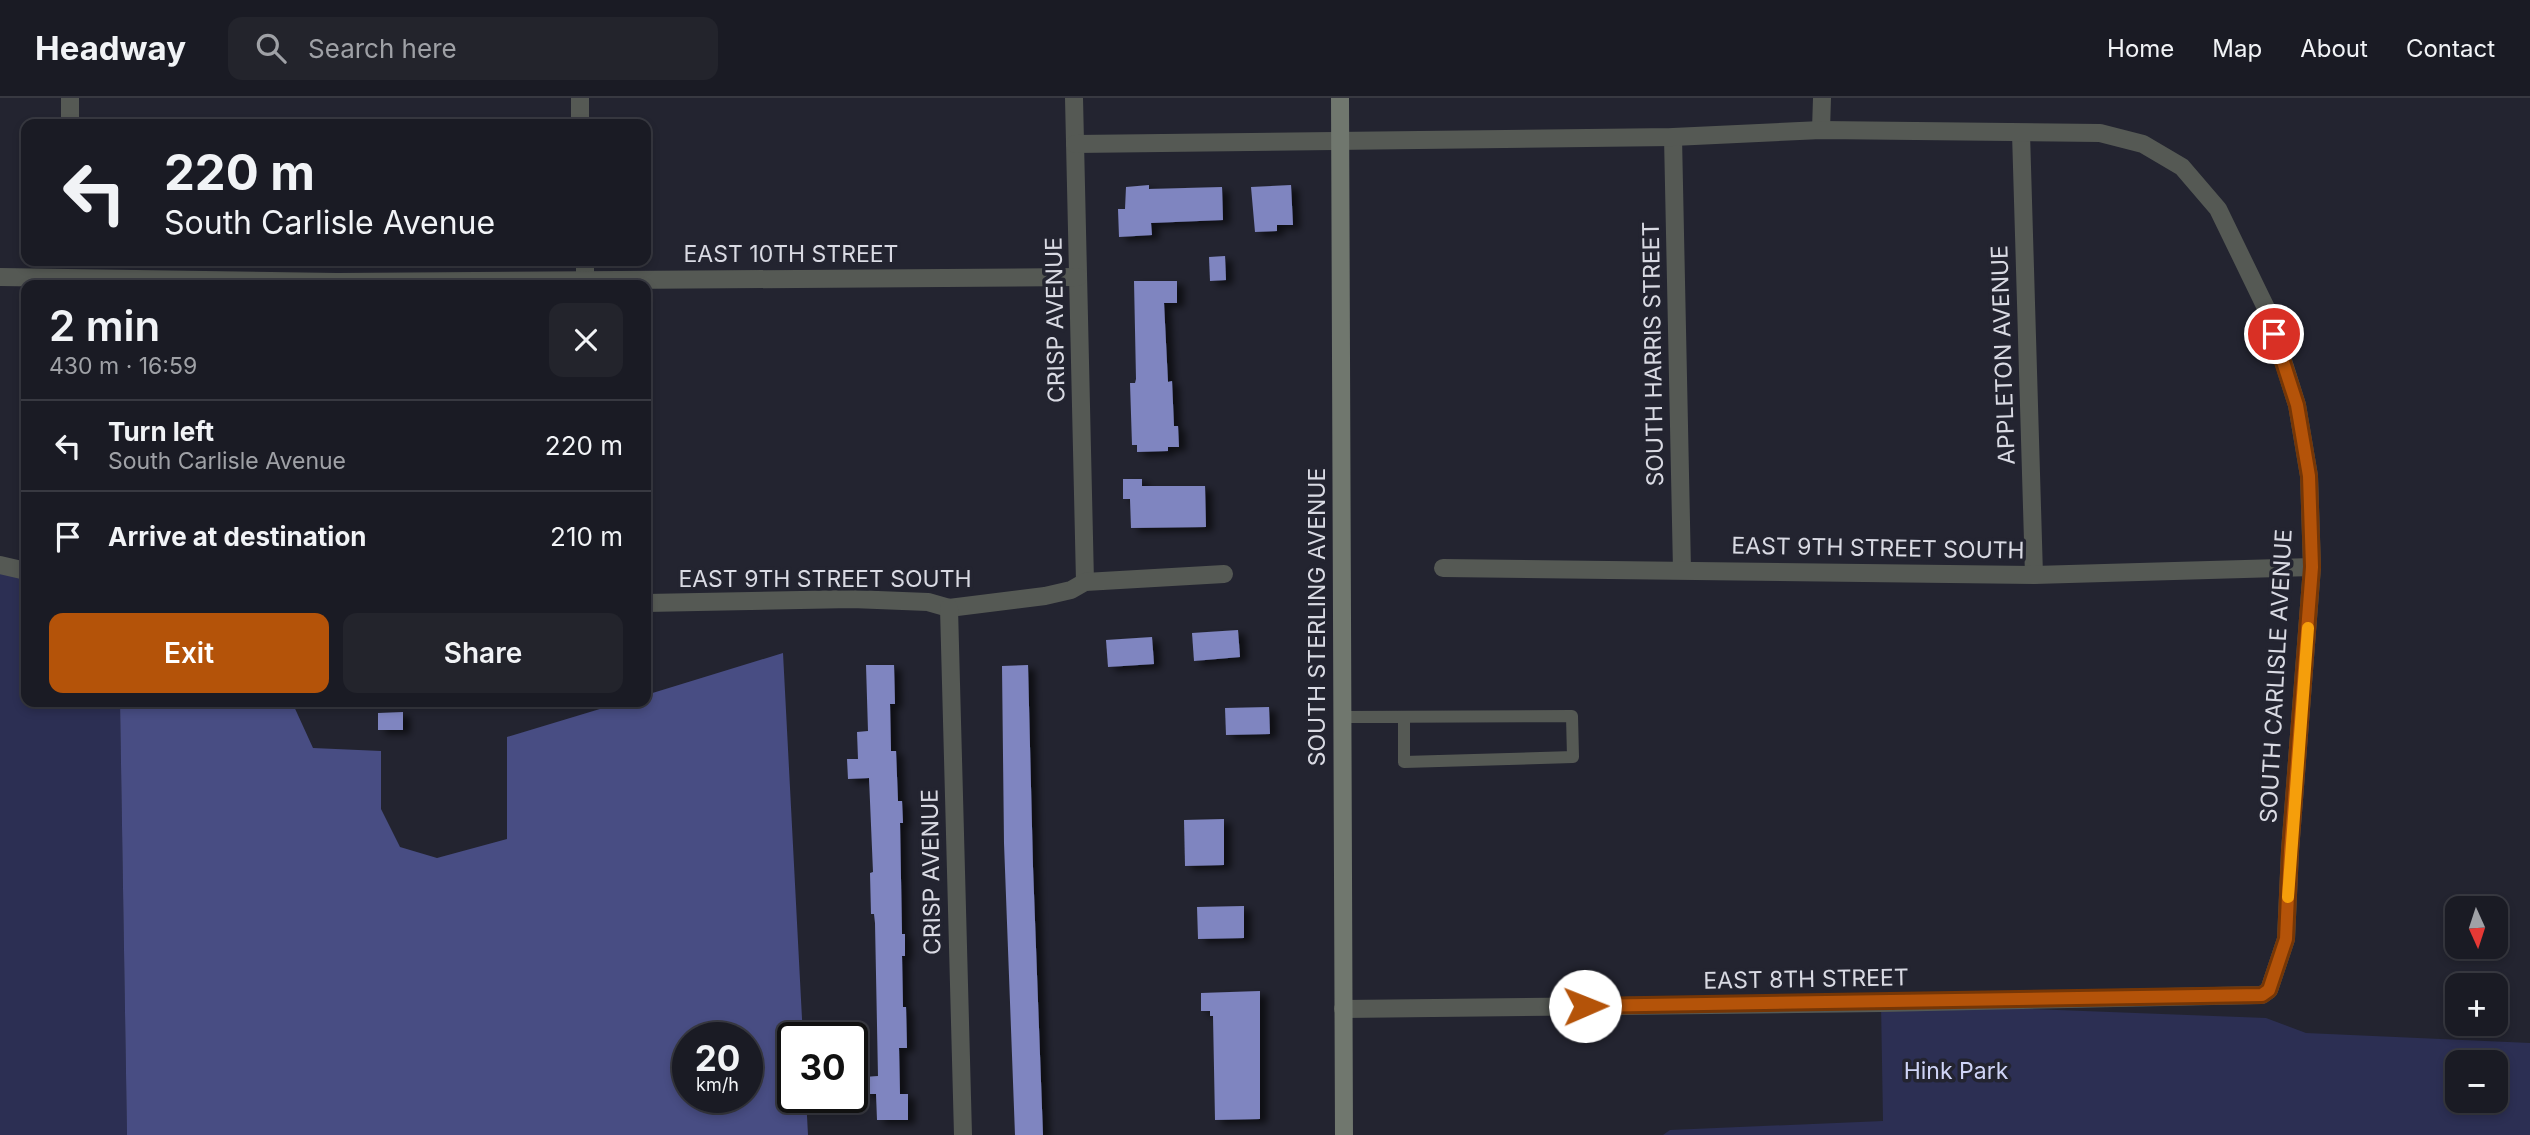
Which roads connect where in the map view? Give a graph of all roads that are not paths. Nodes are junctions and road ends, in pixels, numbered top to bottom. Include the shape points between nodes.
1 (71, 98) edge
2 (580, 98) edge
3 (1074, 98) edge
4 (1340, 98) edge
5 (1822, 98) edge
6 (70, 119) edge
7 (580, 119) edge
8 (1821, 130) junction
9 (2021, 133) junction
10 (1673, 137) junction
11 (1340, 140) junction
12 (1075, 144) junction
13 (66, 269) edge
14 (0, 277) edge
15 (1079, 277) junction
16 (295, 280) edge
17 (651, 282) edge
18 (0, 565) edge
19 (2312, 567) junction
20 (1443, 568) dead end
21 (21, 570) edge
22 (1682, 570) junction
23 (1224, 574) dead end
24 (2034, 575) junction
25 (1085, 582) junction
26 (651, 603) edge
27 (949, 608) junction
28 (1342, 716) junction
29 (1404, 717) junction
30 (2269, 990) joint
31 (1343, 1009) junction
32 (963, 1135) edge
33 (1344, 1135) edge

1 - 6 street
2 - 7 street
3 - 12 street, CRISP AVENUE
4 - 11 main road, SOUTH STERLING AVENUE
5 - 8 street
8 - 9 street, SOUTH CARLISLE AVENUE
8 - 10 street, SOUTH CARLISLE AVENUE
9 - 19 street, SOUTH CARLISLE AVENUE via 2100,133 2143,144 2182,167 2218,209 2267,310 2297,405 2309,476
9 - 24 street, APPLETON AVENUE
10 - 11 street, SOUTH CARLISLE AVENUE
10 - 22 street, SOUTH HARRIS STREET
11 - 12 street, SOUTH CARLISLE AVENUE
11 - 28 main road, SOUTH STERLING AVENUE
12 - 15 street, CRISP AVENUE
13 - 14 street, EAST 10TH STREET
13 - 16 street, EAST 10TH STREET
15 - 17 street, EAST 10TH STREET
15 - 25 street, CRISP AVENUE
18 - 21 street
19 - 24 street, EAST 9TH STREET SOUTH
19 - 30 street, SOUTH CARLISLE AVENUE via 2286,939
20 - 22 street, EAST 9TH STREET SOUTH
22 - 24 street, EAST 9TH STREET SOUTH
23 - 25 street, EAST 9TH STREET SOUTH
25 - 27 street, EAST 9TH STREET SOUTH via 1045,596
26 - 27 street, EAST 9TH STREET SOUTH via 852,599 928,602
27 - 32 street, CRISP AVENUE
28 - 29 lane
28 - 31 main road, SOUTH STERLING AVENUE
29 - 29 lane via 1404,762 1573,757 1572,716
30 - 31 street, EAST 8TH STREET via 2262,995
31 - 33 main road, SOUTH STERLING AVENUE

